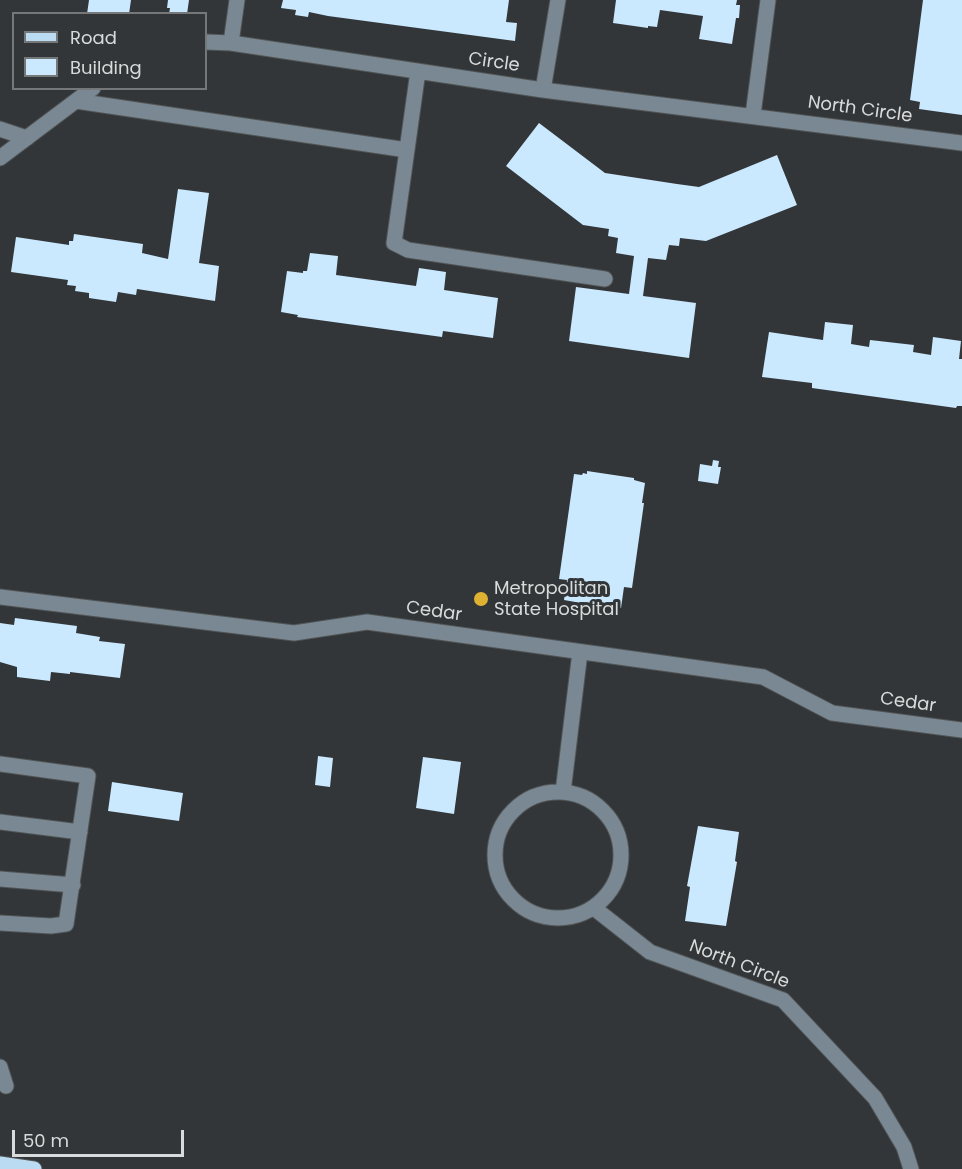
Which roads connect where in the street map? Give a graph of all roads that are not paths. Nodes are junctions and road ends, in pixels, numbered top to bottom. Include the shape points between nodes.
1 (237, 0) edge
2 (558, 0) edge
3 (768, 0) edge
4 (207, 42) edge
5 (231, 43) junction
6 (418, 71) junction
7 (90, 90) edge
8 (543, 90) junction
9 (76, 101) junction
10 (753, 115) junction
11 (0, 129) edge
12 (27, 138) junction
13 (962, 143) edge
14 (407, 150) junction
15 (0, 158) edge
16 (605, 279) dead end
17 (0, 597) edge
18 (580, 652) junction
19 (962, 730) edge
20 (0, 764) edge
21 (564, 792) junction
22 (0, 822) edge
23 (80, 832) junction
24 (0, 879) edge
25 (73, 885) junction
26 (594, 908) junction
27 (0, 922) edge
28 (0, 1067) edge
29 (6, 1086) dead end
30 (0, 1164) edge
31 (34, 1169) edge
32 (910, 1169) edge

1 - 5 street
2 - 8 street
3 - 10 street
4 - 5 street, Circle
5 - 6 street, Circle
6 - 8 street, Circle
6 - 14 street
7 - 9 street
8 - 10 street, Circle
9 - 12 street
9 - 14 street
10 - 13 street, North Circle
11 - 12 street
12 - 15 street
14 - 16 street via 394,243 408,250
17 - 18 street, Cedar via 294,633 367,622
18 - 19 street, Cedar via 763,677 832,713
18 - 21 street
20 - 23 street via 88,776
21 - 26 street via 599,806 619,839 617,877
21 - 26 street via 542,793 522,803 506,818 497,838 495,860 500,882 513,900 531,912 552,918 574,917
22 - 23 street
23 - 25 street
24 - 25 street
25 - 27 street via 66,924
26 - 32 street, North Circle via 650,952 783,1000 875,1098 904,1147
28 - 29 street
30 - 31 main road

